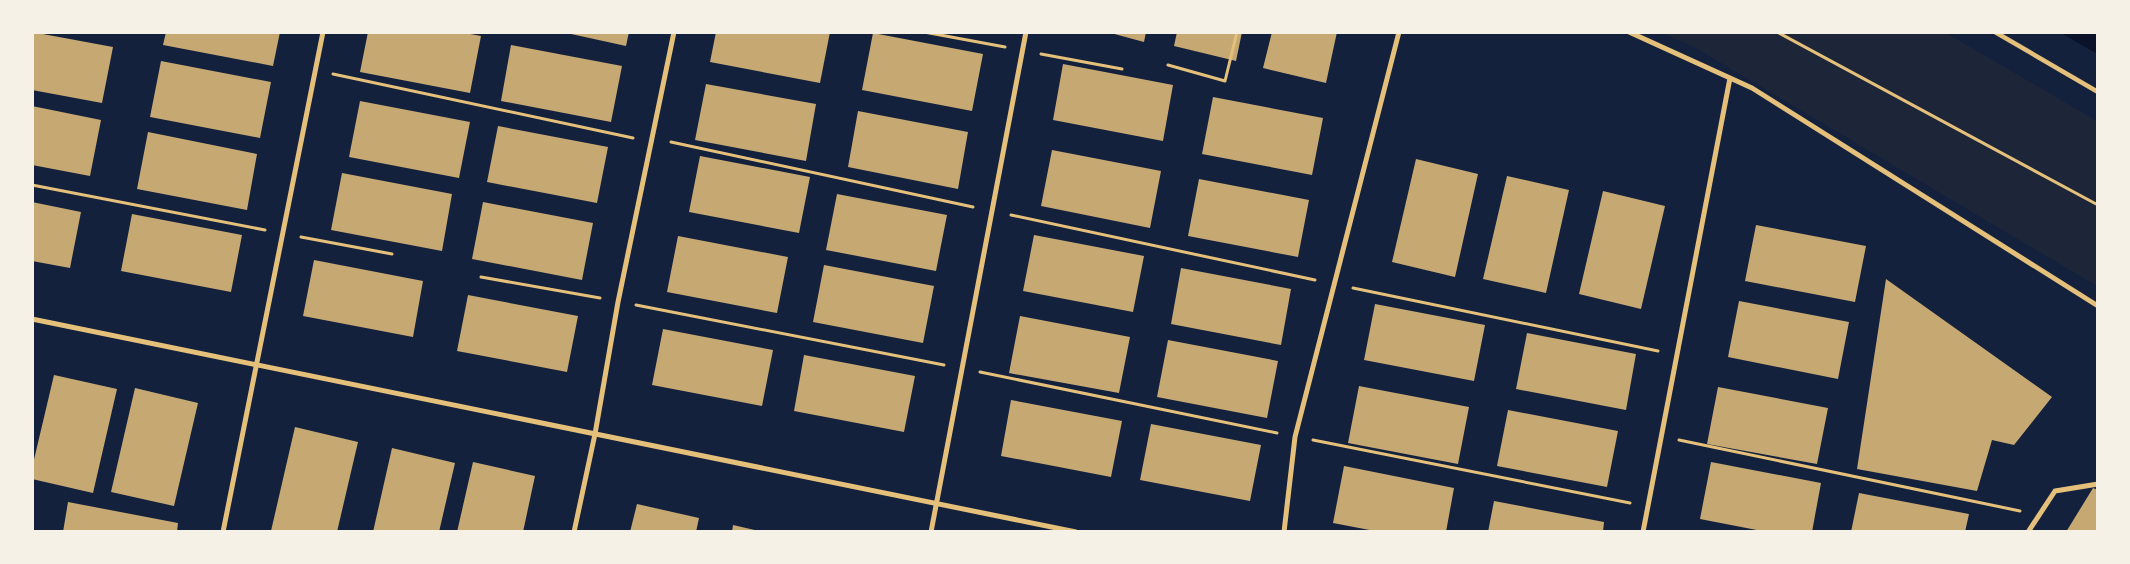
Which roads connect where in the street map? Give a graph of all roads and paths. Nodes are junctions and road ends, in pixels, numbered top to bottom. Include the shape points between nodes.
1 (323, 32) edge
2 (674, 32) edge
3 (1026, 32) edge
4 (1237, 32) edge
5 (1399, 32) edge
6 (1629, 32) edge
7 (1776, 32) edge
8 (1995, 32) edge
9 (1168, 65) dead end
10 (315, 71) junction
11 (1730, 78) junction
12 (2098, 92) edge
13 (653, 140) junction
14 (32, 185) edge
15 (2098, 205) edge
16 (992, 211) junction
17 (283, 233) junction
18 (392, 254) dead end
19 (480, 276) dead end
20 (1334, 284) junction
21 (618, 302) junction
22 (2098, 306) edge
23 (32, 319) edge
24 (1677, 354) junction
25 (257, 365) junction
26 (962, 368) junction
27 (595, 434) junction
28 (1296, 437) junction
29 (1661, 437) junction
30 (2098, 484) edge
31 (937, 504) junction
32 (1648, 506) junction
33 (2039, 515) junction
34 (223, 532) edge
35 (574, 532) edge
36 (931, 532) edge
37 (1076, 532) edge
38 (1284, 532) edge
39 (1643, 532) edge
40 (2028, 532) edge

1 - 10 street
2 - 13 street
3 - 16 street
4 - 9 path via 1225,81
5 - 20 street
6 - 11 street
7 - 15 path
8 - 12 street
10 - 13 path
10 - 17 street
11 - 22 street via 1752,88
11 - 24 street
13 - 16 path
13 - 21 street
14 - 17 path
16 - 20 path
16 - 26 street
17 - 18 path
17 - 25 street
19 - 21 path
20 - 24 path
20 - 28 street
21 - 26 path
21 - 27 street
23 - 25 street
24 - 29 street
25 - 27 street
25 - 34 street
26 - 28 path
26 - 31 street
27 - 31 street
27 - 35 street
28 - 32 path
28 - 38 street
29 - 32 street
29 - 33 path
30 - 33 street via 2055,491
31 - 36 street
31 - 37 street
32 - 39 street
33 - 40 street

